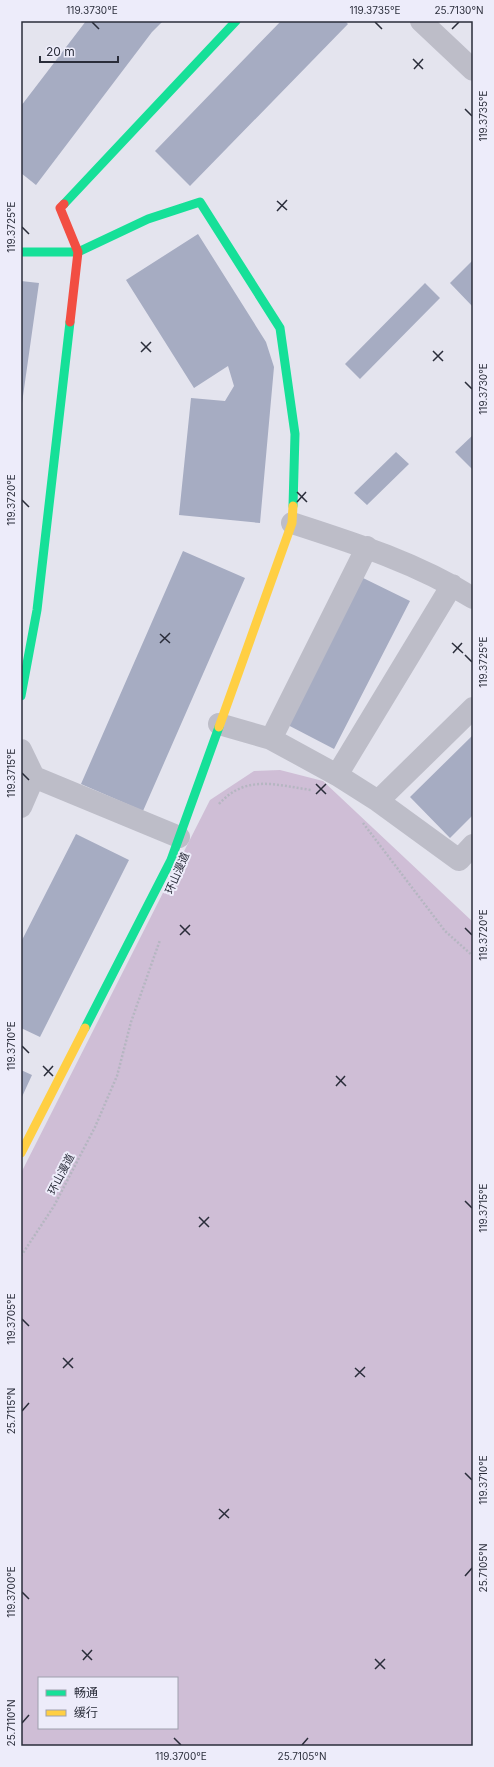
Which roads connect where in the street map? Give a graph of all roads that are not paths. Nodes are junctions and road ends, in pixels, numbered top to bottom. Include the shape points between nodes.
1 (236, 21) edge
2 (421, 21) edge
3 (473, 70) edge
4 (21, 252) edge
5 (78, 252) junction
6 (292, 522) junction
7 (367, 547) junction
8 (452, 585) junction
9 (473, 598) edge
10 (21, 696) edge
11 (473, 708) edge
12 (218, 724) junction
13 (271, 739) junction
14 (21, 750) edge
15 (336, 775) junction
16 (34, 777) junction
17 (378, 801) junction
18 (21, 807) edge
19 (179, 837) junction
20 (473, 845) edge
21 (21, 1153) edge

1 - 5 street via 60,208
2 - 3 street
4 - 5 street
5 - 6 street via 148,219 200,202 280,328 295,434
5 - 10 street via 36,610
6 - 7 street
6 - 12 street
7 - 8 street
7 - 13 street
8 - 9 street
8 - 15 street
11 - 17 street
12 - 13 street
12 - 19 street
13 - 15 street
14 - 16 street
15 - 17 street
16 - 18 street
16 - 19 street
17 - 20 street via 459,860
19 - 21 street via 171,860

